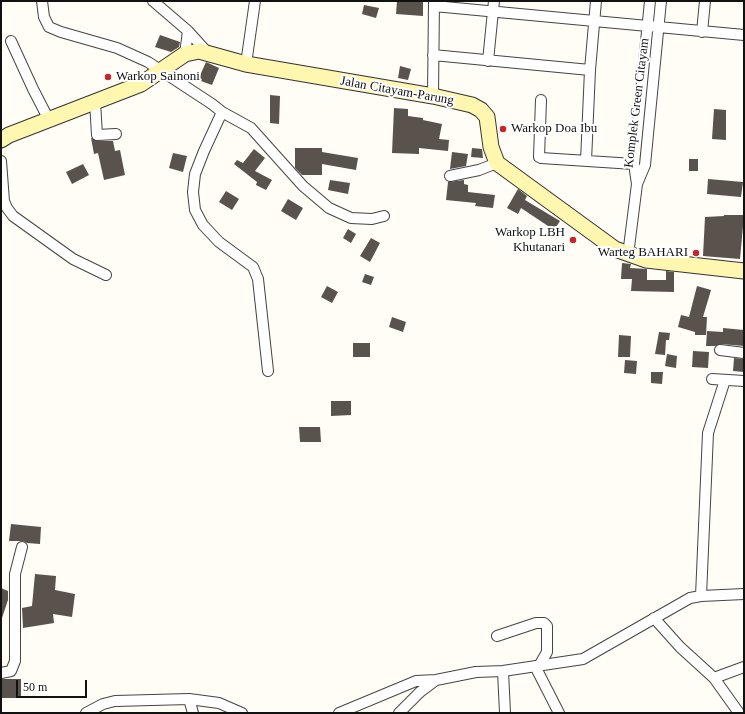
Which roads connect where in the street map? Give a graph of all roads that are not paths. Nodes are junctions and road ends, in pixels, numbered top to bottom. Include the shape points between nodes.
1 (42, 1) edge
2 (153, 1) edge
3 (255, 1) edge
4 (596, 1) edge
5 (650, 1) edge
6 (661, 1) edge
7 (705, 1) edge
8 (434, 3) edge
9 (493, 6) edge
10 (594, 20) junction
11 (648, 27) junction
12 (659, 28) junction
13 (188, 31) junction
14 (702, 32) junction
15 (744, 35) edge
16 (11, 41) dead end
17 (207, 52) junction
18 (434, 56) junction
19 (174, 61) junction
20 (488, 61) junction
21 (246, 64) junction
22 (590, 70) junction
23 (433, 96) junction
24 (542, 100) dead end
25 (95, 102) junction
26 (222, 112) junction
27 (49, 120) junction
28 (116, 134) dead end
29 (1, 140) edge
30 (1, 161) edge
31 (586, 161) junction
32 (497, 163) junction
33 (634, 164) junction
34 (450, 176) dead end
35 (637, 184) junction
36 (384, 216) dead end
37 (628, 255) junction
38 (744, 271) edge
39 (106, 275) dead end
40 (720, 350) dead end
41 (744, 353) edge
42 (268, 371) dead end
43 (712, 379) dead end
44 (725, 380) junction
45 (744, 381) edge
46 (22, 547) dead end
47 (744, 594) edge
48 (701, 596) junction
49 (654, 618) junction
50 (497, 636) dead end
51 (539, 664) junction
52 (744, 666) edge
53 (504, 672) junction
54 (1, 673) edge
55 (714, 678) junction
56 (436, 680) junction
57 (189, 699) junction
58 (86, 713) edge
59 (193, 713) edge
60 (242, 713) edge
61 (339, 713) edge
62 (399, 713) edge
63 (505, 713) edge
64 (559, 713) edge
65 (739, 713) edge

1 - 19 street via 44,17 49,27 117,48 148,62
2 - 13 street
3 - 21 street
4 - 10 street
5 - 11 street
6 - 12 street, Komplek Green Citayam
7 - 14 street
8 - 9 street
8 - 18 street
9 - 10 street
9 - 20 street
10 - 11 street
10 - 22 street
11 - 12 street
11 - 33 street
12 - 14 street
12 - 35 street, Komplek Green Citayam via 645,165
13 - 17 street
13 - 19 street
14 - 15 street
16 - 27 street
17 - 19 street, Jalan Citayam-Parung via 194,51
17 - 21 street, Jalan Citayam-Parung
18 - 20 street
18 - 23 street
19 - 25 street, Jalan Citayam-Parung via 141,84
19 - 26 street
20 - 22 street
21 - 23 street, Jalan Citayam-Parung
22 - 31 street
23 - 32 street, Jalan Citayam-Parung via 459,101 481,110 487,117 490,147
24 - 31 street via 539,157
25 - 27 street, Jalan Citayam-Parung
25 - 28 street via 97,136
26 - 36 street via 251,128 304,186 329,208 352,218 372,219
26 - 42 street via 195,174 195,210 203,225 219,242 253,267 258,279
27 - 29 street, Jalan Citayam-Parung
30 - 39 street via 4,201 13,216 73,259
31 - 33 street
32 - 34 street
32 - 37 street via 615,249
33 - 35 street
35 - 37 street, Komplek Green Citayam
37 - 38 street via 646,260
40 - 41 street
43 - 44 street
44 - 45 street
44 - 48 street via 708,433
46 - 54 street via 15,574 15,661 11,670
47 - 48 street
48 - 49 street via 681,602
49 - 51 street via 583,659
49 - 55 street via 680,647
50 - 51 street via 536,623 544,623 547,626 547,643
51 - 53 street
51 - 64 street
52 - 55 street
53 - 56 street via 476,672
53 - 63 street
55 - 65 street
56 - 61 street via 407,684
56 - 62 street
57 - 58 street via 115,701
57 - 59 street
57 - 60 street via 219,704

